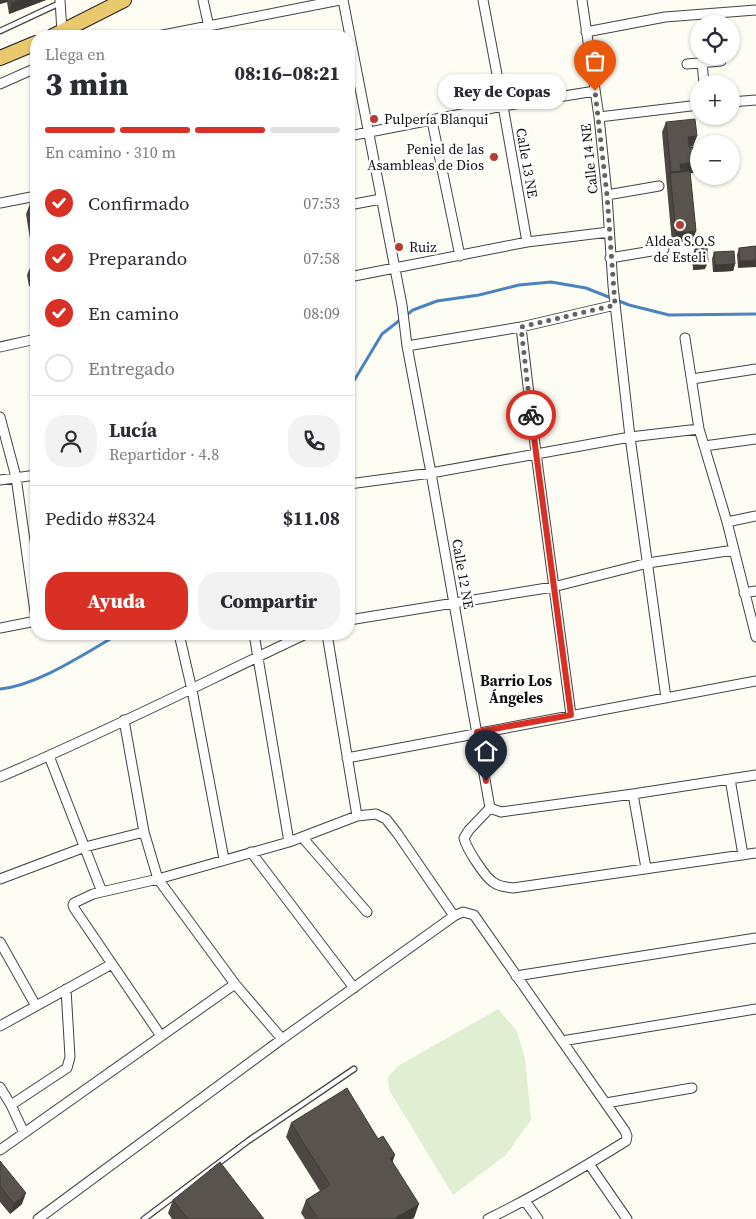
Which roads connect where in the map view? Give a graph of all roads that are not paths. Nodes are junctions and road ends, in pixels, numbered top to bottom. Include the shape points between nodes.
1 (124, 0) edge
2 (203, 0) edge
3 (341, 0) edge
4 (482, 0) edge
5 (582, 0) edge
6 (61, 1) edge
7 (756, 10) edge
8 (209, 25) junction
9 (57, 30) edge
10 (65, 30) edge
11 (186, 30) edge
12 (210, 30) edge
13 (347, 30) edge
14 (0, 31) edge
15 (586, 32) junction
16 (30, 46) edge
17 (0, 58) edge
18 (687, 64) dead end
19 (690, 64) edge
20 (355, 68) edge
21 (30, 71) edge
22 (0, 84) edge
23 (595, 91) junction
24 (756, 100) edge
25 (740, 101) edge
26 (504, 106) junction
27 (690, 106) edge
28 (599, 118) junction
29 (432, 121) junction
30 (368, 132) junction
31 (355, 135) edge
32 (659, 186) dead end
33 (607, 195) junction
34 (30, 197) edge
35 (381, 199) junction
36 (0, 203) edge
37 (355, 204) edge
38 (609, 232) junction
39 (527, 242) junction
40 (664, 249) dead end
41 (460, 256) junction
42 (610, 258) junction
43 (395, 269) junction
44 (355, 276) edge
45 (615, 303) junction
46 (521, 327) junction
47 (685, 338) dead end
48 (30, 340) edge
49 (407, 346) junction
50 (0, 347) edge
51 (756, 369) edge
52 (692, 379) junction
53 (0, 417) edge
54 (1, 428) edge
55 (699, 429) junction
56 (630, 437) junction
57 (756, 439) edge
58 (704, 446) junction
59 (536, 453) junction
60 (432, 473) junction
61 (30, 476) edge
62 (16, 477) junction
63 (0, 480) edge
64 (355, 483) edge
65 (756, 516) edge
66 (727, 522) junction
67 (734, 550) junction
68 (648, 564) junction
69 (30, 577) edge
70 (553, 587) junction
71 (756, 592) edge
72 (744, 594) junction
73 (454, 603) junction
74 (355, 619) edge
75 (30, 621) edge
76 (0, 628) edge
77 (756, 637) edge
78 (180, 640) edge
79 (255, 640) edge
80 (293, 640) edge
81 (328, 640) edge
82 (258, 656) junction
83 (756, 681) edge
84 (192, 690) junction
85 (666, 698) junction
86 (571, 715) junction
87 (124, 720) junction
88 (477, 732) junction
89 (49, 756) junction
90 (346, 758) junction
91 (756, 775) edge
92 (0, 777) edge
93 (730, 779) junction
94 (634, 794) junction
95 (490, 808) junction
96 (357, 816) junction
97 (144, 832) junction
98 (302, 836) junction
99 (289, 842) junction
100 (85, 847) junction
101 (252, 852) junction
102 (756, 853) edge
103 (743, 855) junction
104 (224, 859) junction
105 (646, 868) junction
106 (0, 878) edge
107 (158, 878) junction
108 (102, 892) junction
109 (367, 912) dead end
110 (454, 916) junction
111 (756, 938) edge
112 (0, 942) edge
113 (112, 964) junction
114 (516, 976) junction
115 (235, 984) junction
116 (354, 988) junction
117 (66, 990) junction
118 (36, 1006) junction
119 (756, 1009) edge
120 (0, 1026) edge
121 (162, 1036) junction
122 (282, 1040) junction
123 (562, 1041) junction
124 (354, 1069) dead end
125 (0, 1087) edge
126 (692, 1088) dead end
127 (606, 1103) junction
128 (11, 1105) junction
129 (24, 1132) junction
130 (0, 1150) edge
131 (589, 1164) junction
132 (525, 1201) junction
133 (38, 1219) edge
134 (144, 1219) edge
135 (488, 1219) edge
136 (538, 1219) edge
137 (627, 1219) edge

1 - 10 highway
2 - 8 street
3 - 8 street
3 - 13 street
4 - 26 street, Calle 13 NE
5 - 15 street, Calle 14 NE
6 - 9 street
6 - 14 lane
7 - 15 street via 665,17
8 - 11 street
8 - 12 street
15 - 23 street, Calle 14 NE
16 - 17 highway
18 - 19 street
20 - 30 street
21 - 22 street
23 - 26 street
23 - 28 street, Calle 14 NE
24 - 25 street
26 - 29 street
26 - 39 street, Calle 13 NE
27 - 28 street
28 - 33 street, Calle 14 NE
29 - 30 street
29 - 41 street
30 - 31 street
30 - 35 street
32 - 33 street
33 - 38 street, Calle 14 NE
34 - 36 street
35 - 37 street
35 - 43 street
38 - 39 street
38 - 42 street, Calle 14 NE
39 - 41 street
40 - 42 street
41 - 43 street
42 - 45 street, Calle 14 NE
43 - 44 street
43 - 49 street, Calle 12 NE
45 - 46 street
45 - 56 street, Calle 14 NE
46 - 49 street
46 - 59 street
47 - 52 street
48 - 50 street
49 - 60 street, Calle 12 NE
51 - 52 street
52 - 55 street
53 - 54 street
54 - 62 street
55 - 56 street
55 - 58 street
56 - 59 street
56 - 68 street, Calle 14 NE
57 - 58 street
58 - 66 street
59 - 60 street
59 - 70 street
60 - 64 street
60 - 73 street, Calle 12 NE
61 - 62 street
62 - 63 street
62 - 69 street
65 - 66 street
66 - 67 street
67 - 68 street
67 - 72 street
68 - 70 street
68 - 85 street, Calle 14 NE
70 - 73 street
70 - 86 street
71 - 72 street
72 - 77 street
73 - 74 street
73 - 88 street, Calle 12 NE
75 - 76 street
78 - 84 street
79 - 82 street
80 - 82 street
81 - 90 street
82 - 84 street
82 - 99 street
83 - 85 street
84 - 87 street
84 - 104 street
85 - 86 street
86 - 88 street
87 - 89 street
87 - 97 street
88 - 90 street
88 - 95 street, Calle 12 NE
89 - 92 street
89 - 100 street
90 - 96 street
91 - 93 street
93 - 94 street
93 - 103 street
94 - 95 street via 501,812
94 - 105 street
95 - 105 street via 464,838 466,847 492,882 503,887
96 - 98 street
96 - 110 street via 376,814 386,819
97 - 100 street
97 - 107 street
98 - 99 street
98 - 109 street
99 - 101 street
100 - 106 street
100 - 108 street
101 - 104 street
101 - 116 street
102 - 103 street
103 - 105 street
104 - 107 street
107 - 108 street
107 - 115 street
108 - 113 street via 73,906
110 - 114 street via 463,912 474,915
110 - 116 street
111 - 114 street
112 - 118 street
113 - 117 street
113 - 121 street
114 - 123 street
115 - 121 street
115 - 122 street
116 - 122 street
117 - 118 street
117 - 128 street via 68,1068
118 - 120 street
119 - 123 street
121 - 129 street
122 - 133 street
123 - 127 street
124 - 134 lane via 248,1141
125 - 128 street
126 - 127 street
127 - 131 street via 626,1131 626,1141
128 - 129 street
129 - 130 street
131 - 132 street
131 - 137 street
132 - 135 street
132 - 136 street

